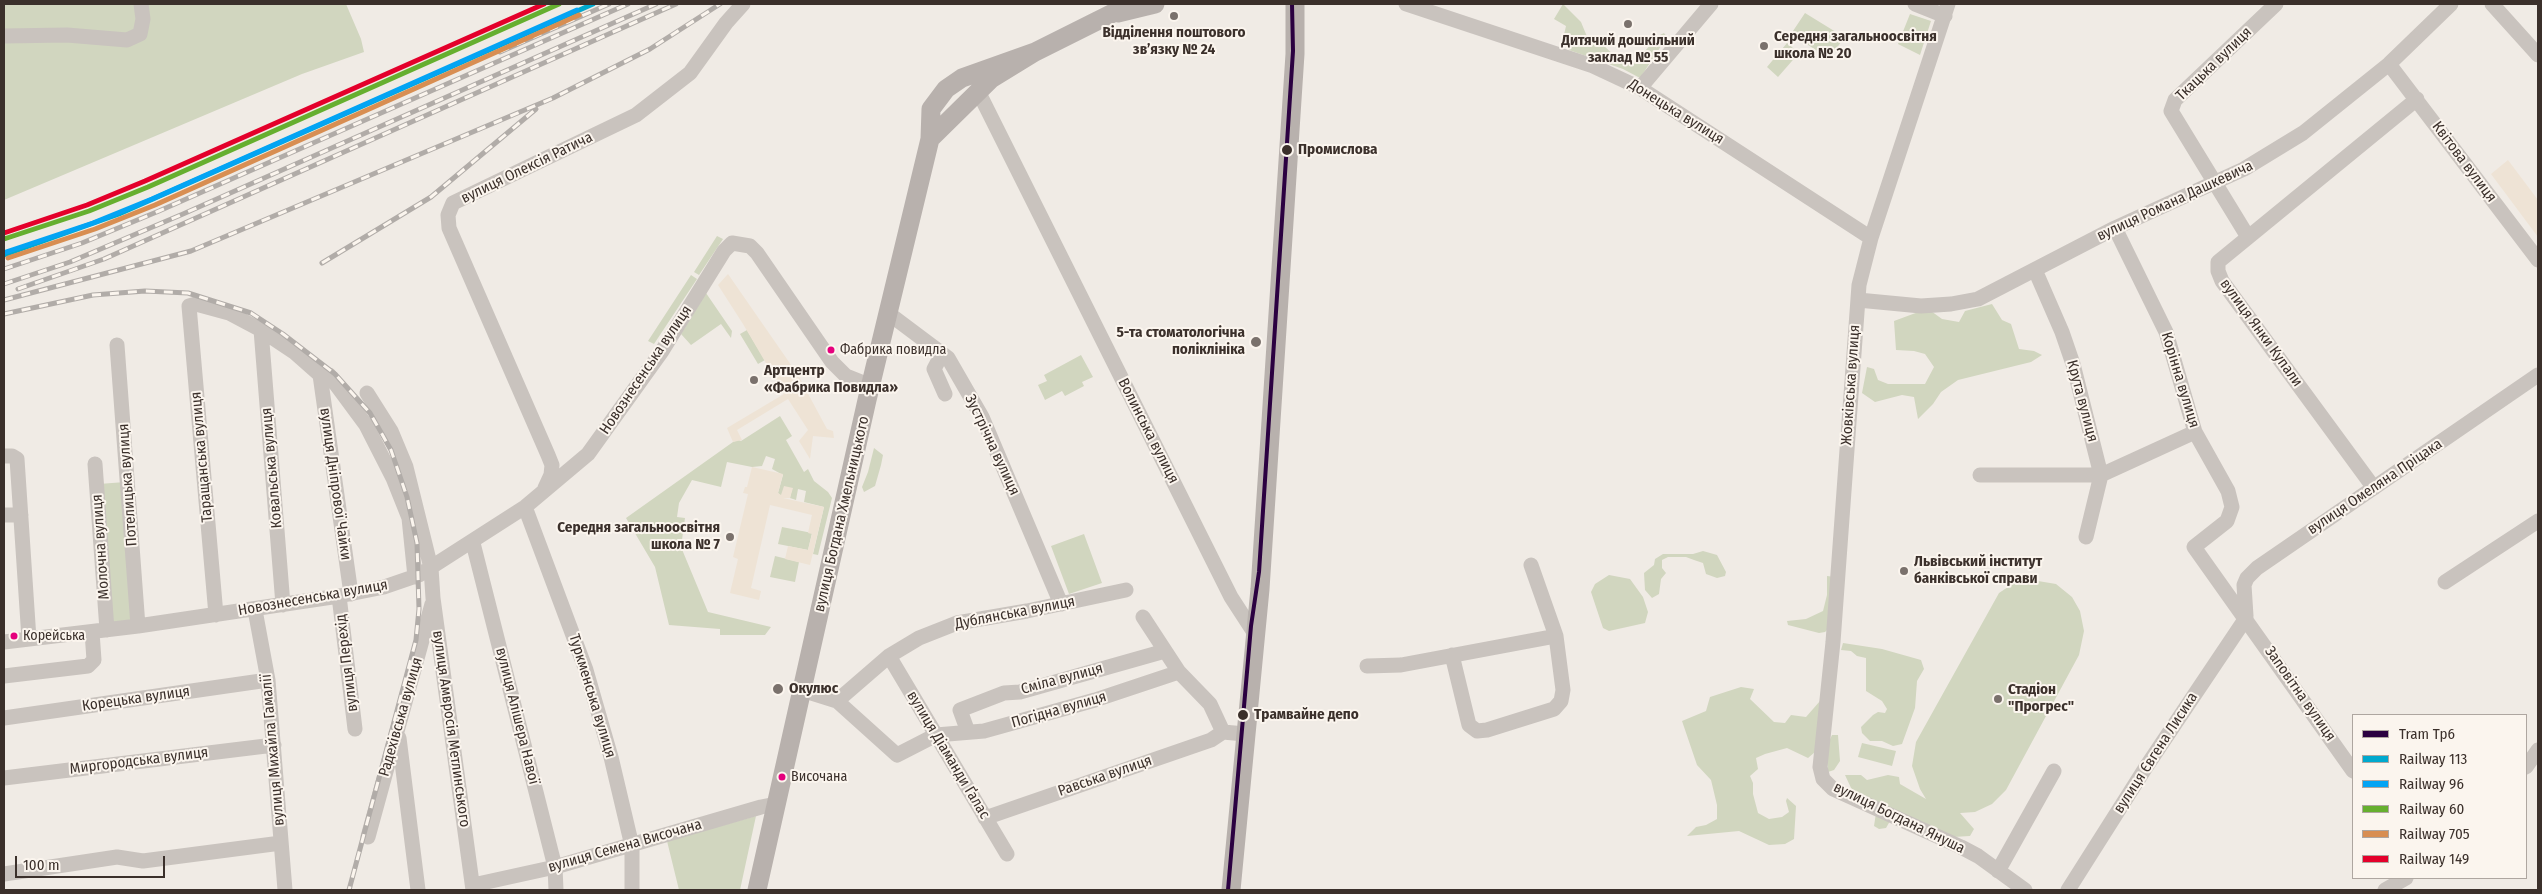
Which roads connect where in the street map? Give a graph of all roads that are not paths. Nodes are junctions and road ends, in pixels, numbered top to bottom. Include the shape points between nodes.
1 (141, 4) edge
2 (743, 4) edge
3 (1131, 4) edge
4 (1155, 4) edge
5 (1295, 4) edge
6 (1406, 4) edge
7 (1711, 4) edge
8 (1915, 4) edge
9 (2276, 4) edge
10 (2452, 4) edge
11 (2492, 4) edge
12 (1946, 10) edge
13 (1110, 14) junction
14 (4, 36) edge
15 (1035, 52) junction
16 (2538, 55) edge
17 (2389, 64) junction
18 (962, 78) junction
19 (1640, 88) junction
20 (978, 91) junction
21 (2417, 99) junction
22 (931, 109) junction
23 (955, 116) junction
24 (930, 139) junction
25 (2214, 181) junction
26 (2115, 228) junction
27 (2248, 237) junction
28 (1871, 238) junction
29 (2538, 260) edge
30 (2035, 270) junction
31 (1858, 300) junction
32 (888, 313) junction
33 (261, 330) junction
34 (116, 345) dead end
35 (942, 354) junction
36 (320, 375) junction
37 (2538, 375) edge
38 (871, 386) junction
39 (367, 393) dead end
40 (945, 394) dead end
41 (2195, 432) junction
42 (588, 454) junction
43 (548, 456) junction
44 (10, 458) edge
45 (95, 464) dead end
46 (1980, 475) dead end
47 (2101, 475) junction
48 (2374, 488) junction
49 (541, 493) junction
50 (525, 508) junction
51 (4, 515) edge
52 (20, 515) junction
53 (2538, 521) edge
54 (2086, 537) dead end
55 (473, 543) junction
56 (1531, 565) dead end
57 (432, 568) junction
58 (415, 577) junction
59 (2445, 582) dead end
60 (1126, 590) dead end
61 (345, 595) junction
62 (434, 598) junction
63 (1061, 604) junction
64 (283, 605) junction
65 (255, 610) junction
66 (216, 615) junction
67 (1143, 617) dead end
68 (2246, 618) junction
69 (138, 626) junction
70 (107, 630) junction
71 (92, 632) junction
72 (1255, 634) junction
73 (1556, 636) junction
74 (29, 639) junction
75 (4, 642) edge
76 (1165, 651) junction
77 (1452, 655) junction
78 (890, 656) junction
79 (1367, 666) dead end
80 (1179, 672) junction
81 (4, 676) edge
82 (268, 680) junction
83 (802, 690) junction
84 (837, 701) junction
85 (4, 718) edge
86 (355, 729) dead end
87 (398, 731) junction
88 (968, 732) junction
89 (1223, 732) junction
90 (1245, 734) junction
91 (936, 735) junction
92 (274, 744) junction
93 (2538, 754) edge
94 (2527, 766) edge
95 (2352, 770) edge
96 (2054, 771) dead end
97 (4, 778) edge
98 (1824, 779) joint
99 (776, 804) junction
100 (985, 818) junction
101 (368, 837) dead end
102 (282, 843) junction
103 (632, 846) junction
104 (1006, 854) dead end
105 (555, 867) junction
106 (1998, 871) junction
107 (4, 874) edge
108 (2404, 879) edge
109 (473, 888) edge
110 (285, 890) edge
111 (418, 890) edge
112 (556, 890) edge
113 (632, 890) edge
114 (757, 890) edge
115 (1231, 890) edge
116 (2025, 890) edge
117 (2068, 890) edge
118 (2385, 890) edge

1 - 14 street via 140,34 126,40 67,35
2 - 43 street, вулиця Олексія Ратича via 690,73 636,115 453,203 448,215 449,228
3 - 13 main road
4 - 13 main road
5 - 72 main road via 1295,54
6 - 19 street, Донецька вулиця via 1593,66
7 - 19 street
8 - 12 street
9 - 25 street, Ткацька вулиця via 2175,100 2171,112 2174,120
10 - 17 street, вулиця Романа Дашкевича
11 - 16 street
12 - 28 street, Жовківська вулиця
13 - 15 main road
15 - 18 main road
15 - 20 main road via 991,79
17 - 21 street, Квітова вулиця
17 - 25 street, вулиця Романа Дашкевича via 2303,133 2267,157
18 - 20 main road via 973,83
18 - 22 main road via 946,88
19 - 28 street, Донецька вулиця
20 - 23 main road
20 - 72 street, Волинська вулиця via 1231,598
21 - 27 street, вулиця Янки Купали
21 - 29 street, Квітова вулиця
22 - 23 main road via 939,121
22 - 24 main road, вулиця Богдана Хмельницького
23 - 24 main road
24 - 32 main road, вулиця Богдана Хмельницького
25 - 26 street, вулиця Романа Дашкевича
25 - 27 street, Ткацька вулиця
26 - 30 street, вулиця Романа Дашкевича
26 - 41 street, Корінна вулиця via 2166,332
27 - 48 street, вулиця Янки Купали via 2218,262 2222,281
28 - 31 street, Жовківська вулиця
30 - 31 street, вулиця Романа Дашкевича via 1978,299 1951,304 1921,306
30 - 47 street, Крута вулиця via 2073,364
31 - 98 street, Жовківська вулиця via 1820,767
32 - 35 street, Зустрічна вулиця
32 - 38 main road, вулиця Богдана Хмельницького
33 - 36 street via 294,352
33 - 64 street, Ковальська вулиця
33 - 66 street, Таращанська вулиця via 229,313 196,304 189,306
34 - 69 street, Потелицька вулиця
35 - 40 street via 934,369
35 - 63 street, Зустрічна вулиця via 948,358 982,417
36 - 58 street via 329,375 366,424 393,478 409,518
36 - 61 street, вулиця Дніпрової Чайки
37 - 48 street, вулиця Омеляна Пріцака
38 - 42 street, Новознесенська вулиця via 846,376 832,362 757,252 750,246 732,243 662,351
38 - 83 main road, вулиця Богдана Хмельницького
39 - 57 street, вулиця Амвросія Метлинського via 391,430 406,467
41 - 47 street
41 - 68 street, Корінна вулиця via 2228,491 2232,507 2227,521 2194,547
42 - 43 street via 577,462 566,464
42 - 49 street, Новознесенська вулиця
43 - 49 street, вулиця Олексія Ратича via 552,465 551,475
44 - 52 street
45 - 70 street, Молочна вулиця
46 - 47 street
47 - 54 street, Крута вулиця
48 - 68 street, вулиця Омеляна Пріцака via 2247,578 2243,592
49 - 50 street, Новознесенська вулиця
50 - 55 street, Новознесенська вулиця
50 - 103 street, Туркменська вулиця via 586,670
51 - 52 street
52 - 74 street
53 - 59 street
55 - 57 street, Новознесенська вулиця
55 - 105 street, вулиця Алішера Навої
56 - 73 street
57 - 58 street, Новознесенська вулиця
57 - 62 street, вулиця Амвросія Метлинського
58 - 61 street, Новознесенська вулиця
60 - 63 street, Дублянська вулиця
61 - 64 street, Новознесенська вулиця
61 - 86 street, вулиця Перехід
62 - 87 street, Радехівська вулиця
62 - 109 street, вулиця Амвросія Метлинського
63 - 78 street, Дублянська вулиця via 957,622 919,638
64 - 65 street, Новознесенська вулиця
65 - 66 street, Новознесенська вулиця
65 - 82 street, вулиця Михайла Гамалії
66 - 69 street, Новознесенська вулиця
67 - 76 street
68 - 95 street, Заповітна вулиця
68 - 117 street, вулиця Євгена Лисика
69 - 70 street, Новознесенська вулиця
70 - 71 street, Новознесенська вулиця
71 - 74 street, Новознесенська вулиця
71 - 81 street via 94,660 88,666
72 - 90 main road
73 - 77 street
73 - 77 street via 1563,690 1561,701 1554,709 1487,730 1477,730 1469,725
74 - 75 street, Новознесенська вулиця
76 - 80 street
76 - 88 street, Сміла вулиця via 1020,692 1004,693 960,710
77 - 79 street via 1401,665
78 - 84 street, Дублянська вулиця
78 - 91 street, вулиця Діаманди Ґалас
80 - 88 street, Погідна вулиця via 1094,700 984,731
80 - 89 street via 1210,704
82 - 85 street, Корецька вулиця
82 - 92 street, вулиця Михайла Гамалії
83 - 84 street
83 - 99 main road, вулиця Богдана Хмельницького
84 - 91 street via 896,756
87 - 101 street, Радехівська вулиця
87 - 111 street
88 - 91 street, Погідна вулиця
89 - 90 street
89 - 100 street, Равська вулиця via 1211,740
90 - 115 main road
91 - 100 street, вулиця Діаманди Ґалас
92 - 97 street, Миргородська вулиця
92 - 102 street, вулиця Михайла Гамалії
93 - 94 street
96 - 106 street
98 - 106 street, вулиця Богдана Януша via 1833,790 1928,830 1978,856
99 - 103 street, вулиця Семена Височана
99 - 114 main road, вулиця Богдана Хмельницького
100 - 104 street, вулиця Діаманди Ґалас
102 - 107 street via 143,861 117,857
102 - 110 street, вулиця Михайла Гамалії
103 - 105 street, вулиця Семена Височана
103 - 113 street, Туркменська вулиця
105 - 109 street, вулиця Семена Височана
105 - 112 street, вулиця Алішера Навої
106 - 116 street, вулиця Богдана Януша
108 - 118 street

